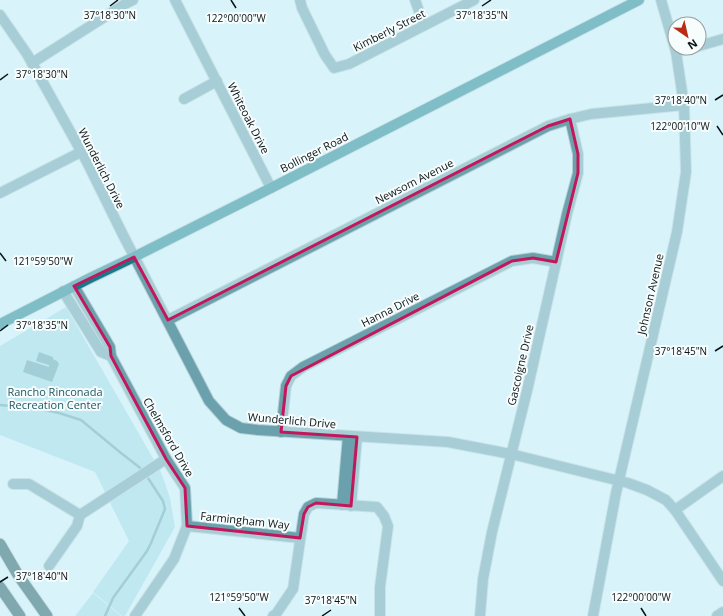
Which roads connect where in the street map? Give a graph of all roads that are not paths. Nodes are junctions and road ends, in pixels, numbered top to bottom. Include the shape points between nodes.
1 (133, 0) edge
2 (175, 0) edge
3 (300, 0) edge
4 (415, 0) edge
5 (474, 0) edge
6 (639, 0) edge
7 (661, 0) edge
8 (0, 15) edge
9 (667, 21) edge
10 (424, 26) junction
11 (723, 39) edge
12 (707, 44) edge
13 (677, 56) edge
14 (32, 63) junction
15 (217, 81) junction
16 (184, 99) dead end
17 (684, 105) junction
18 (570, 119) junction
19 (81, 152) junction
20 (271, 188) junction
21 (0, 194) edge
22 (134, 257) junction
23 (556, 262) junction
24 (74, 286) junction
25 (63, 291) junction
26 (168, 320) junction
27 (0, 324) edge
28 (111, 356) junction
29 (281, 432) junction
30 (352, 436) junction
31 (511, 454) junction
32 (162, 462) junction
33 (723, 476) edge
34 (618, 480) junction
35 (13, 484) dead end
36 (346, 505) junction
37 (675, 510) junction
38 (80, 515) junction
39 (187, 526) junction
40 (300, 538) junction
41 (0, 544) edge
42 (49, 566) dead end
43 (723, 581) edge
44 (0, 587) edge
45 (723, 612) edge
46 (20, 616) edge
47 (47, 616) edge
48 (134, 616) edge
49 (273, 616) edge
50 (380, 616) edge
51 (480, 616) edge
52 (593, 616) edge
53 (717, 616) edge

1 - 14 street
2 - 15 street, Whiteoak Drive
3 - 10 street, Kimberly Street via 325,55 334,68 349,64
4 - 10 street
5 - 10 street, Kimberly Street
6 - 20 main road, Bollinger Road
7 - 9 street, Johnson Avenue
8 - 14 street, Wunderlich Drive
11 - 12 street
13 - 17 street, Johnson Avenue
14 - 19 street, Wunderlich Drive
15 - 16 street, Whiteoak Drive
15 - 20 street, Whiteoak Drive
17 - 18 street, Newsom Avenue via 590,114
17 - 34 street, Johnson Avenue via 686,172 677,232
18 - 23 street, Gascoigne Drive via 578,154 578,173
18 - 26 street, Newsom Avenue via 548,126
19 - 21 street
19 - 22 street, Wunderlich Drive
20 - 22 main road, Bollinger Road
22 - 24 main road, Bollinger Road
22 - 26 street, Wunderlich Drive
23 - 29 street, Hanna Drive via 534,258 512,261 303,367 291,376 286,386
23 - 31 street, Gascoigne Drive
24 - 25 main road, Bollinger Road
24 - 28 street, Chelmsford Drive via 110,347
25 - 27 main road, Bollinger Road
25 - 28 street, Chelmsford Drive via 101,352
26 - 29 street, Wunderlich Drive via 209,401 226,420 241,428
28 - 32 street, Chelmsford Drive
29 - 30 street, Wunderlich Drive
30 - 31 street, Wunderlich Drive via 448,442
30 - 36 street
31 - 34 street, Wunderlich Drive
31 - 51 street, Gascoigne Drive via 483,579
32 - 38 street
32 - 39 street, Chelmsford Drive via 185,488
33 - 37 street
34 - 37 street, Wunderlich Drive via 666,500
34 - 52 street, Johnson Avenue
35 - 38 street via 29,484
36 - 40 street via 316,503 308,507 304,514
36 - 50 street via 377,507 388,526 380,587
37 - 43 street, Wunderlich Drive
38 - 42 street via 77,526
39 - 40 street, Farmingham Way
39 - 48 street, Chelmsford Drive via 174,559
40 - 49 street via 293,588
41 - 47 highway
44 - 46 highway
45 - 53 street

